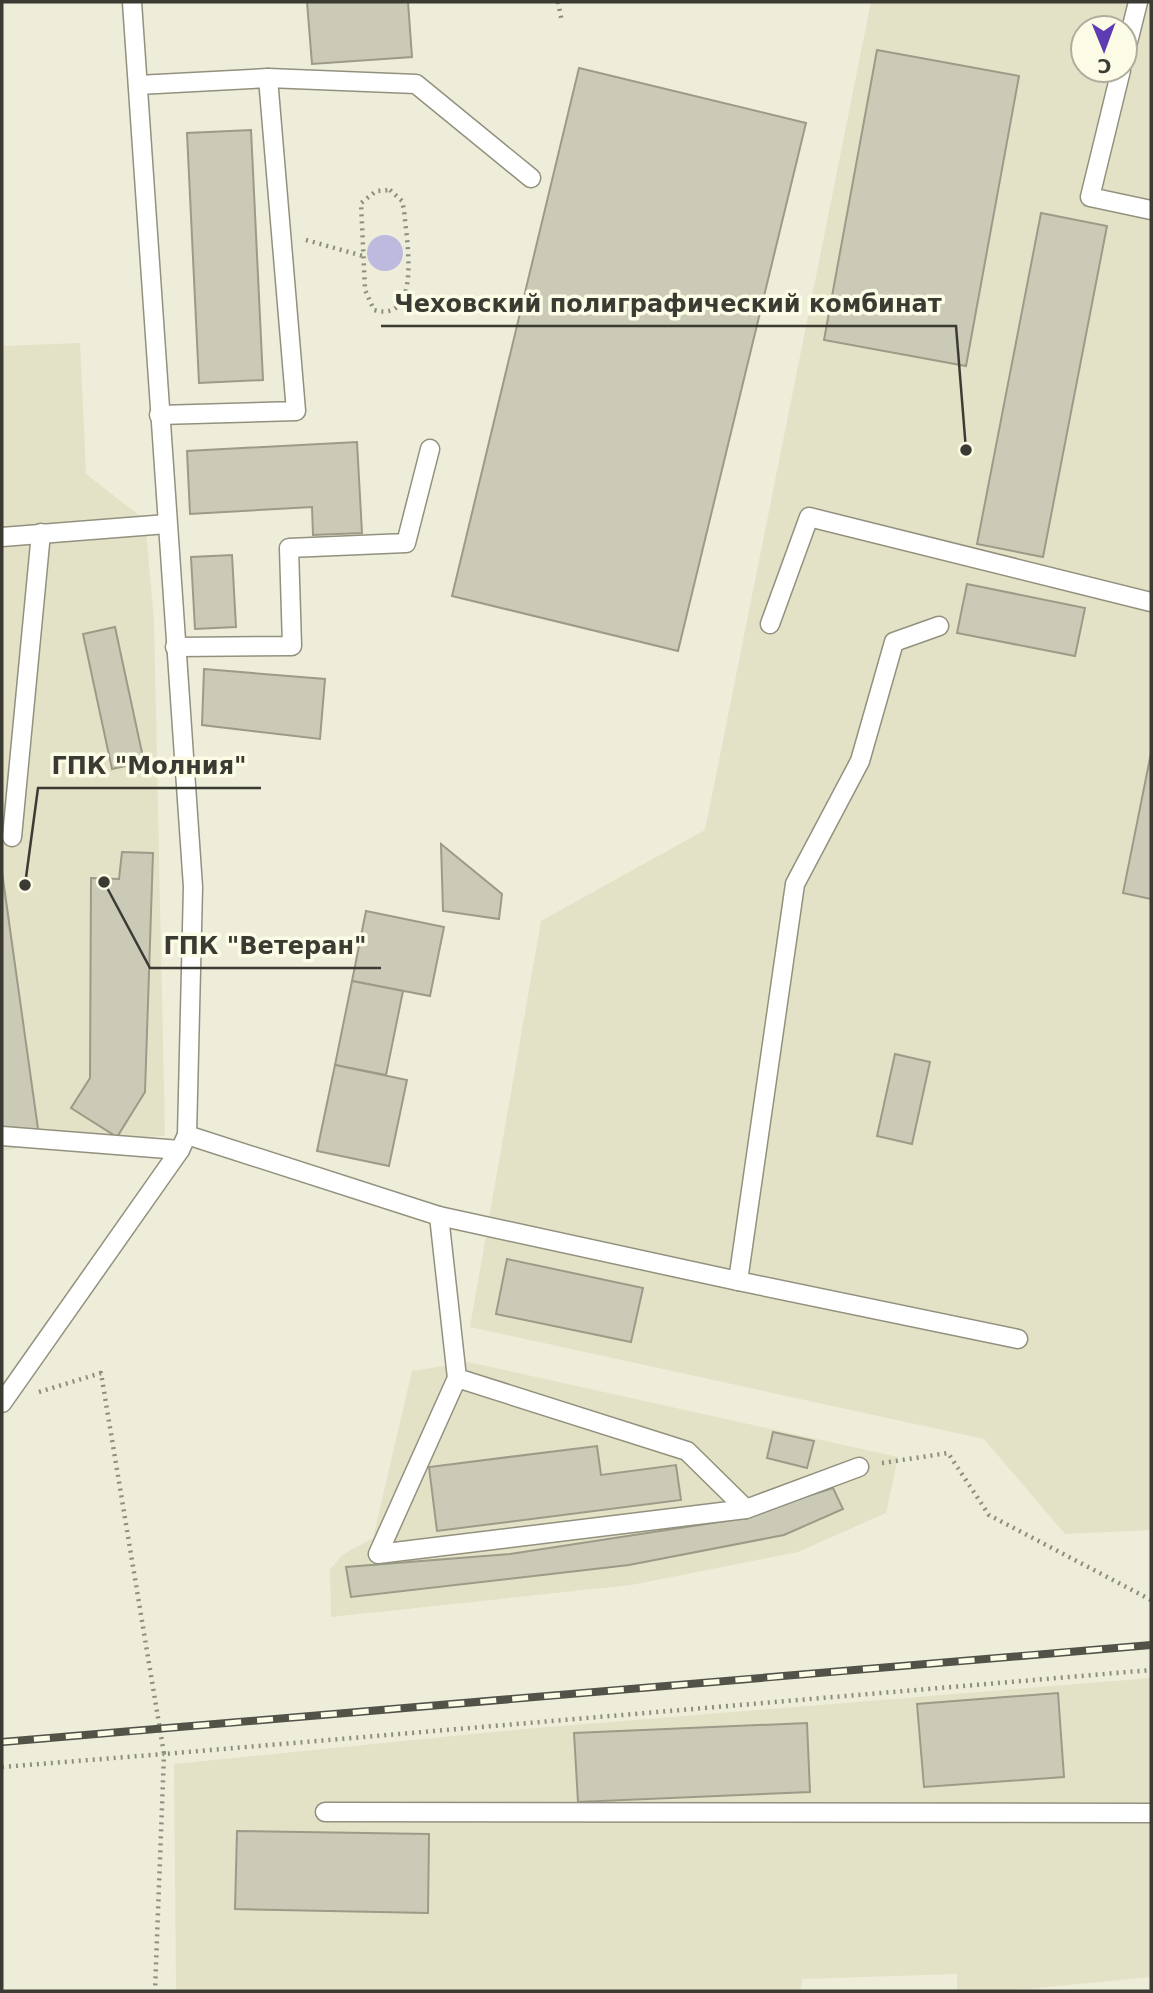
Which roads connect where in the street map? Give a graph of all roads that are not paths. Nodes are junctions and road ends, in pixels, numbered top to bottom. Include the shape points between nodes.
1 (132, 2) edge
2 (268, 78) junction
3 (1118, 84) edge
4 (138, 85) junction
5 (531, 178) dead end
6 (1151, 211) edge
7 (159, 415) junction
8 (430, 449) dead end
9 (167, 524) junction
10 (41, 533) junction
11 (2, 537) edge
12 (1151, 603) edge
13 (770, 624) dead end
14 (939, 626) dead end
15 (175, 647) junction
16 (12, 837) dead end
17 (2, 1136) edge
18 (184, 1143) junction
19 (439, 1216) junction
20 (738, 1282) junction
21 (1018, 1339) dead end
22 (457, 1378) junction
23 (3, 1403) edge
24 (859, 1467) road end
25 (746, 1509) junction
26 (325, 1812) dead end
27 (1151, 1813) edge

1 - 4 lane
2 - 4 lane
2 - 5 lane via 416,84
2 - 7 lane via 296,411
3 - 6 lane via 1090,197
4 - 7 lane
7 - 9 lane
8 - 15 lane via 406,543 289,548 292,646
9 - 10 lane
9 - 15 lane
10 - 11 lane
10 - 16 lane
12 - 13 lane via 809,517
14 - 20 lane via 894,642 860,761 795,884
15 - 18 lane via 193,887
17 - 18 lane
18 - 19 lane
18 - 23 lane
19 - 20 lane
19 - 22 lane
20 - 21 lane
22 - 25 lane via 687,1451
22 - 25 lane via 378,1553
24 - 25 lane
26 - 27 lane

